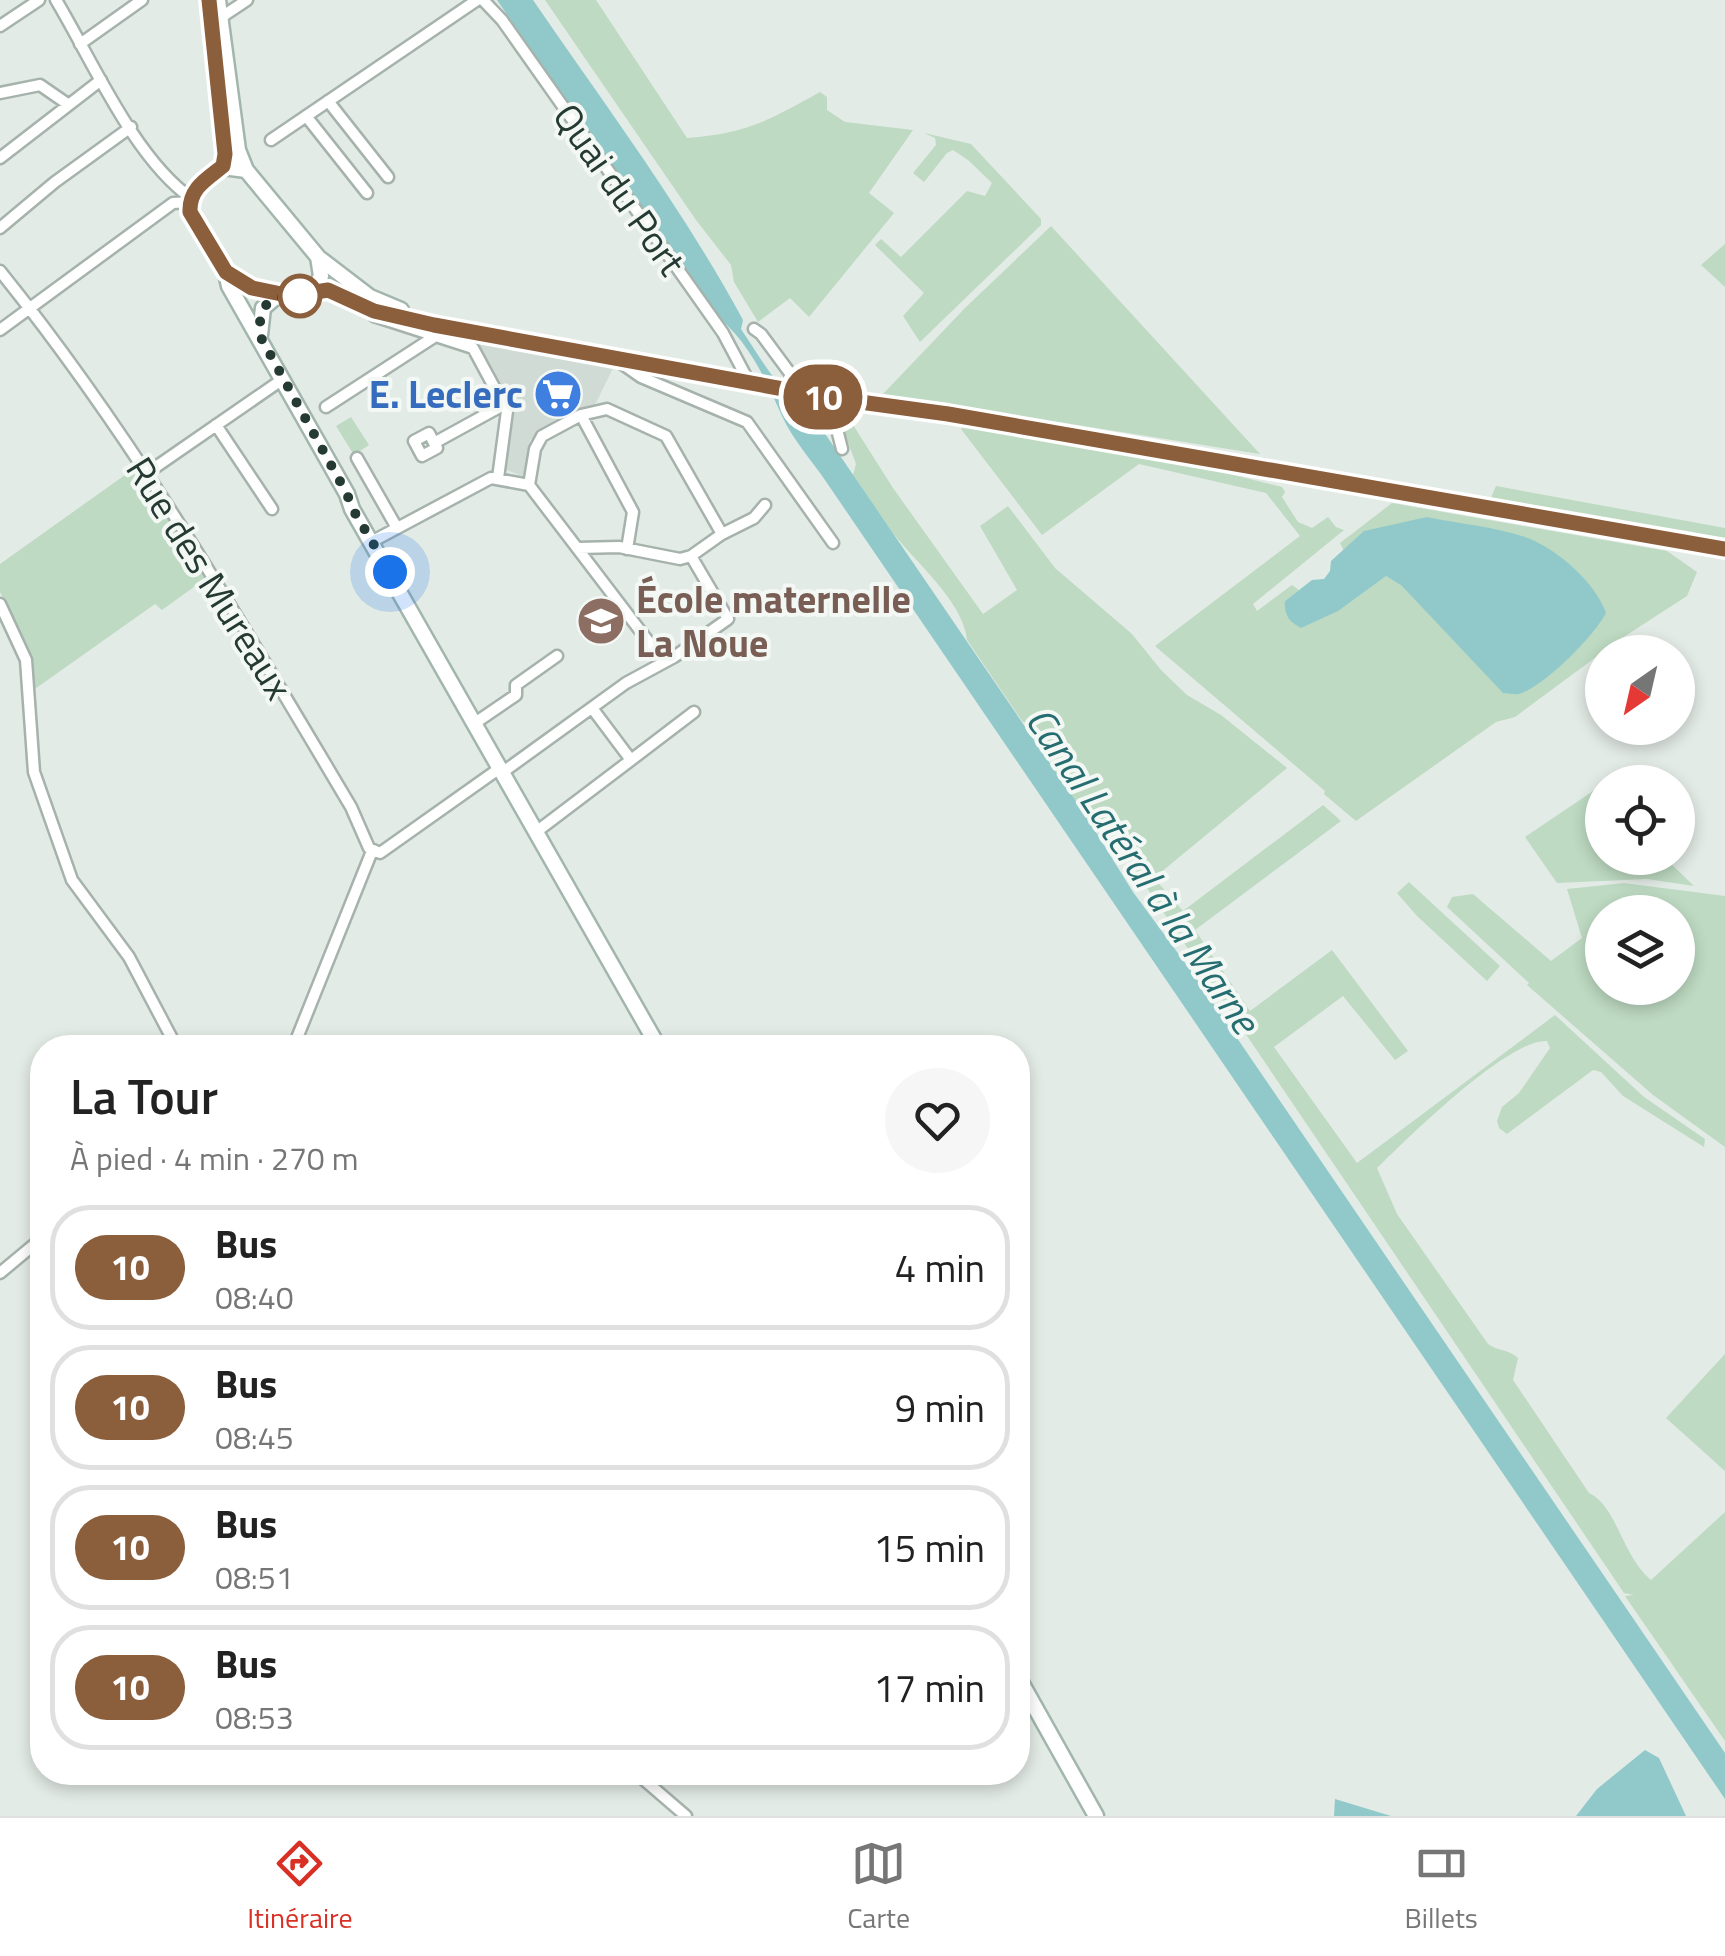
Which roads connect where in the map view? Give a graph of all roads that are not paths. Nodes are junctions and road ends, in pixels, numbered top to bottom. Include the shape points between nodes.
1 (39, 0) edge
2 (56, 0) edge
3 (142, 0) edge
4 (209, 0) edge
5 (218, 0) edge
6 (247, 0) edge
7 (480, 0) edge
8 (220, 18) junction
9 (0, 26) edge
10 (80, 44) junction
11 (101, 80) junction
12 (2, 88) edge
13 (328, 102) junction
14 (69, 105) junction
15 (306, 116) junction
16 (131, 127) junction
17 (271, 140) dead end
18 (0, 158) edge
19 (223, 166) junction
20 (246, 170) junction
21 (388, 177) dead end
22 (169, 182) junction
23 (367, 193) dead end
24 (190, 204) junction
25 (171, 205) junction
26 (0, 228) edge
27 (318, 257) junction
28 (0, 271) edge
29 (226, 272) junction
30 (340, 286) junction
31 (314, 290) junction
32 (278, 296) junction
33 (30, 308) junction
34 (0, 330) edge
35 (434, 330) junction
36 (754, 330) dead end
37 (260, 336) junction
38 (613, 358) junction
39 (283, 380) junction
40 (749, 382) junction
41 (798, 392) junction
42 (829, 398) junction
43 (505, 404) junction
44 (326, 407) dead end
45 (581, 415) junction
46 (216, 426) junction
47 (434, 444) dead end
48 (842, 449) dead end
49 (357, 458) dead end
50 (146, 473) junction
51 (498, 478) junction
52 (529, 485) junction
53 (764, 506) dead end
54 (272, 509) dead end
55 (397, 528) junction
56 (370, 534) junction
57 (722, 534) junction
58 (833, 543) dead end
59 (578, 548) junction
60 (627, 549) junction
61 (1725, 549) edge
62 (691, 556) junction
63 (0, 604) edge
64 (557, 656) dead end
65 (664, 662) junction
66 (592, 708) junction
67 (694, 712) dead end
68 (476, 724) junction
69 (631, 760) junction
70 (502, 770) junction
71 (536, 832) junction
72 (376, 852) junction
73 (169, 1035) edge
74 (299, 1035) edge
75 (652, 1035) edge
76 (30, 1248) edge
77 (0, 1273) edge
78 (1030, 1699) edge
79 (649, 1785) edge
80 (686, 1816) edge
81 (1096, 1816) edge

1 - 9 street
2 - 10 street
3 - 10 street
4 - 19 main road
5 - 8 main road
6 - 8 street
7 - 13 street
7 - 40 street, Quai du Port via 502,20 723,333
8 - 20 main road
10 - 11 street
11 - 14 street
11 - 16 street
12 - 14 street via 40,85
13 - 15 street
13 - 21 street
14 - 18 street
15 - 17 street
15 - 23 street
16 - 22 street
16 - 26 street
19 - 20 main road
19 - 24 main road via 196,188
20 - 27 main road
22 - 24 street
22 - 25 street
24 - 25 street
24 - 29 main road
25 - 33 street
27 - 30 main road
27 - 31 main road via 321,276
28 - 33 street, Rue des Mureaux
29 - 32 main road
29 - 37 main road
30 - 31 main road
30 - 35 main road
30 - 35 main road via 362,306
31 - 32 main road
32 - 37 main road via 263,308
33 - 34 street
33 - 50 street, Rue des Mureaux
35 - 38 main road
35 - 43 street via 469,345
35 - 44 street
36 - 41 street
37 - 39 main road
38 - 40 main road
38 - 58 street via 641,377 747,422
39 - 46 street
39 - 56 main road
40 - 41 main road
41 - 42 main road
42 - 48 street
42 - 61 main road
43 - 47 street
43 - 51 street
45 - 52 street via 539,439
45 - 57 street via 607,409 661,432
45 - 60 street via 633,512
46 - 50 street
46 - 54 street
49 - 55 street
50 - 72 street, Rue des Mureaux
51 - 52 street
51 - 55 street
52 - 59 street
53 - 57 street
55 - 56 street
56 - 68 main road
57 - 62 street
59 - 60 street
59 - 65 street
60 - 62 street
62 - 65 street via 728,619
63 - 73 street via 26,660 34,772 72,880 129,956
64 - 68 street
65 - 66 street
66 - 69 street
66 - 70 street
67 - 69 street
68 - 70 main road
69 - 71 street
70 - 71 main road
70 - 72 street
71 - 75 main road
72 - 74 street
76 - 77 street
78 - 81 main road
79 - 80 street

